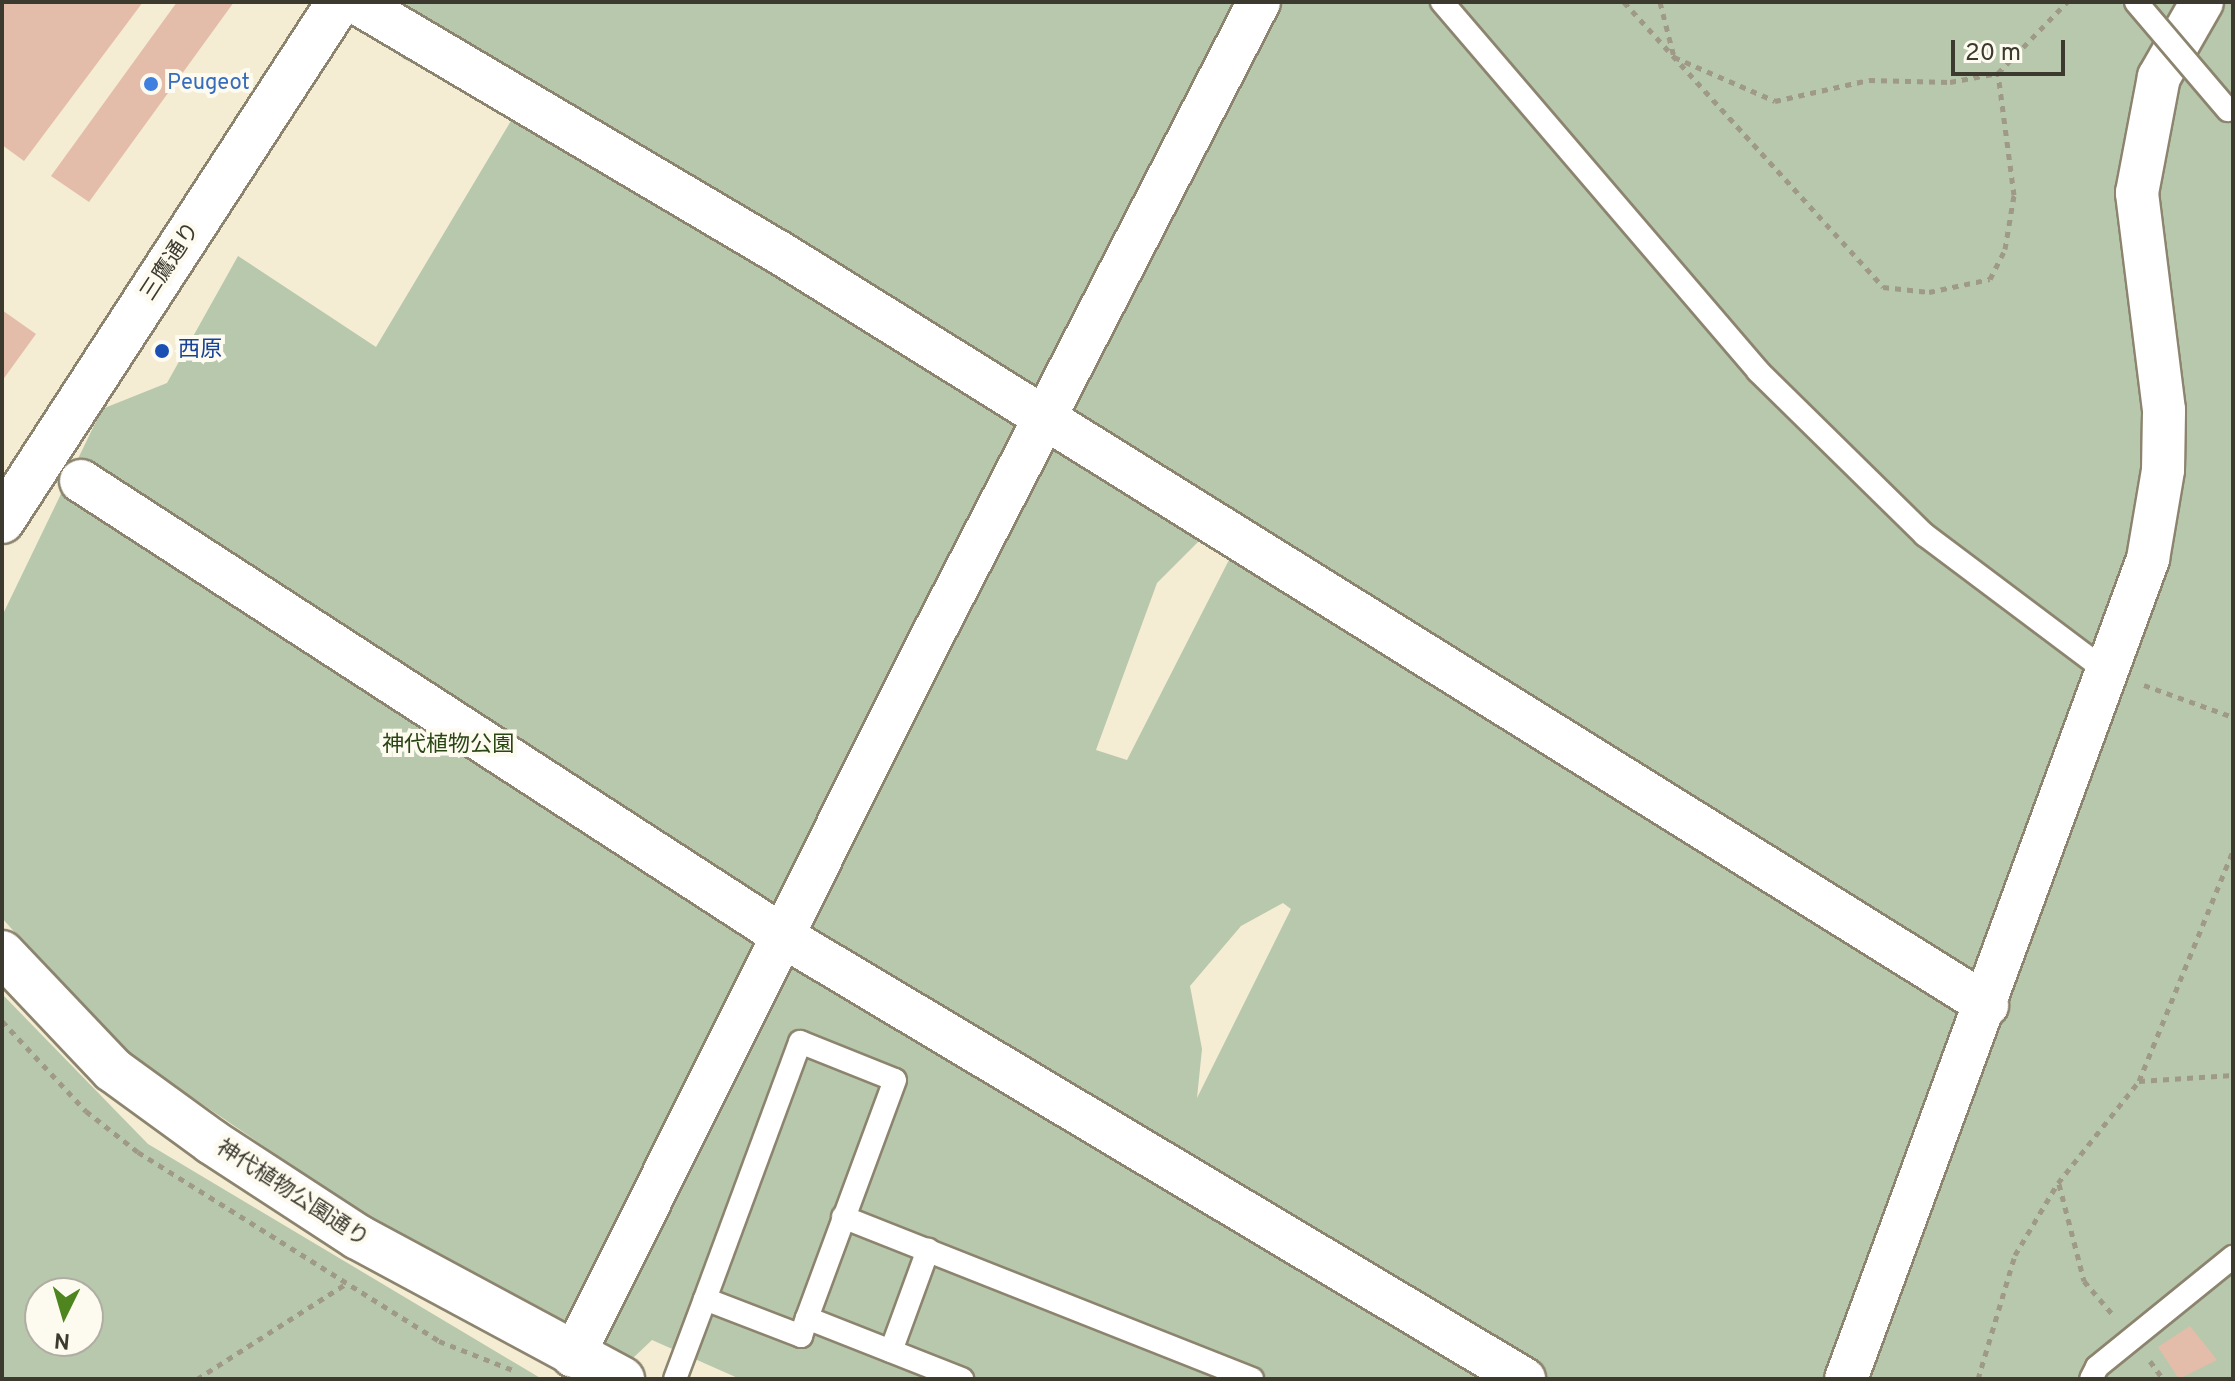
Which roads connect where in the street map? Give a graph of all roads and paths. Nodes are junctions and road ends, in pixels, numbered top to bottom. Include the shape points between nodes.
1 (1259, 2) edge
2 (1442, 2) edge
3 (1624, 2) edge
4 (1660, 2) edge
5 (2067, 2) edge
6 (2136, 2) edge
7 (2202, 2) edge
8 (352, 4) edge
9 (1674, 57) junction
10 (1998, 73) junction
11 (2230, 113) edge
12 (1048, 419) junction
13 (81, 481) dead end
14 (7, 511) edge
15 (2109, 673) junction
16 (2233, 717) edge
17 (2233, 851) edge
18 (786, 938) junction
19 (2, 953) edge
20 (1987, 1005) junction
21 (2233, 1075) edge
22 (2139, 1081) junction
23 (2058, 1183) junction
24 (843, 1217) junction
25 (928, 1250) junction
26 (2233, 1257) edge
27 (347, 1283) dead end
28 (705, 1299) junction
29 (807, 1318) junction
30 (2133, 1339) junction
31 (891, 1351) junction
32 (565, 1368) edge
33 (216, 1369) junction
34 (197, 1379) edge
35 (216, 1379) edge
36 (622, 1379) edge
37 (675, 1379) edge
38 (962, 1379) edge
39 (1252, 1379) edge
40 (1524, 1379) edge
41 (1846, 1379) edge
42 (1978, 1379) edge
43 (2091, 1379) edge
44 (2163, 1379) edge

1 - 12 street
2 - 15 lane via 1758,371 1925,535
3 - 9 path
4 - 9 path
5 - 10 path
6 - 11 lane, bridge
7 - 15 street via 2159,77 2137,193 2164,410 2163,470 2148,559
8 - 12 street
8 - 14 street, 三鷹通り
9 - 10 path via 1775,101 1869,80 1950,82
9 - 10 path via 1883,287 1929,292 1990,279 2005,249 2014,195
12 - 18 street via 928,644
12 - 20 street
13 - 18 street
15 - 16 path
15 - 20 street
17 - 22 path
18 - 32 street
18 - 40 street
19 - 32 street, 神代植物公園通り via 113,1070 157,1104
20 - 41 street
21 - 22 path
22 - 23 path
23 - 30 path via 2084,1281
23 - 42 path via 2015,1255
24 - 25 lane
24 - 28 lane via 895,1080 800,1042
24 - 29 lane
25 - 31 lane
25 - 39 lane
26 - 30 lane
27 - 33 path
28 - 29 lane via 801,1336
28 - 37 lane
29 - 31 lane
30 - 43 lane
30 - 44 path
31 - 38 lane
32 - 36 street, 神代植物公園通り
33 - 34 path
33 - 35 path

